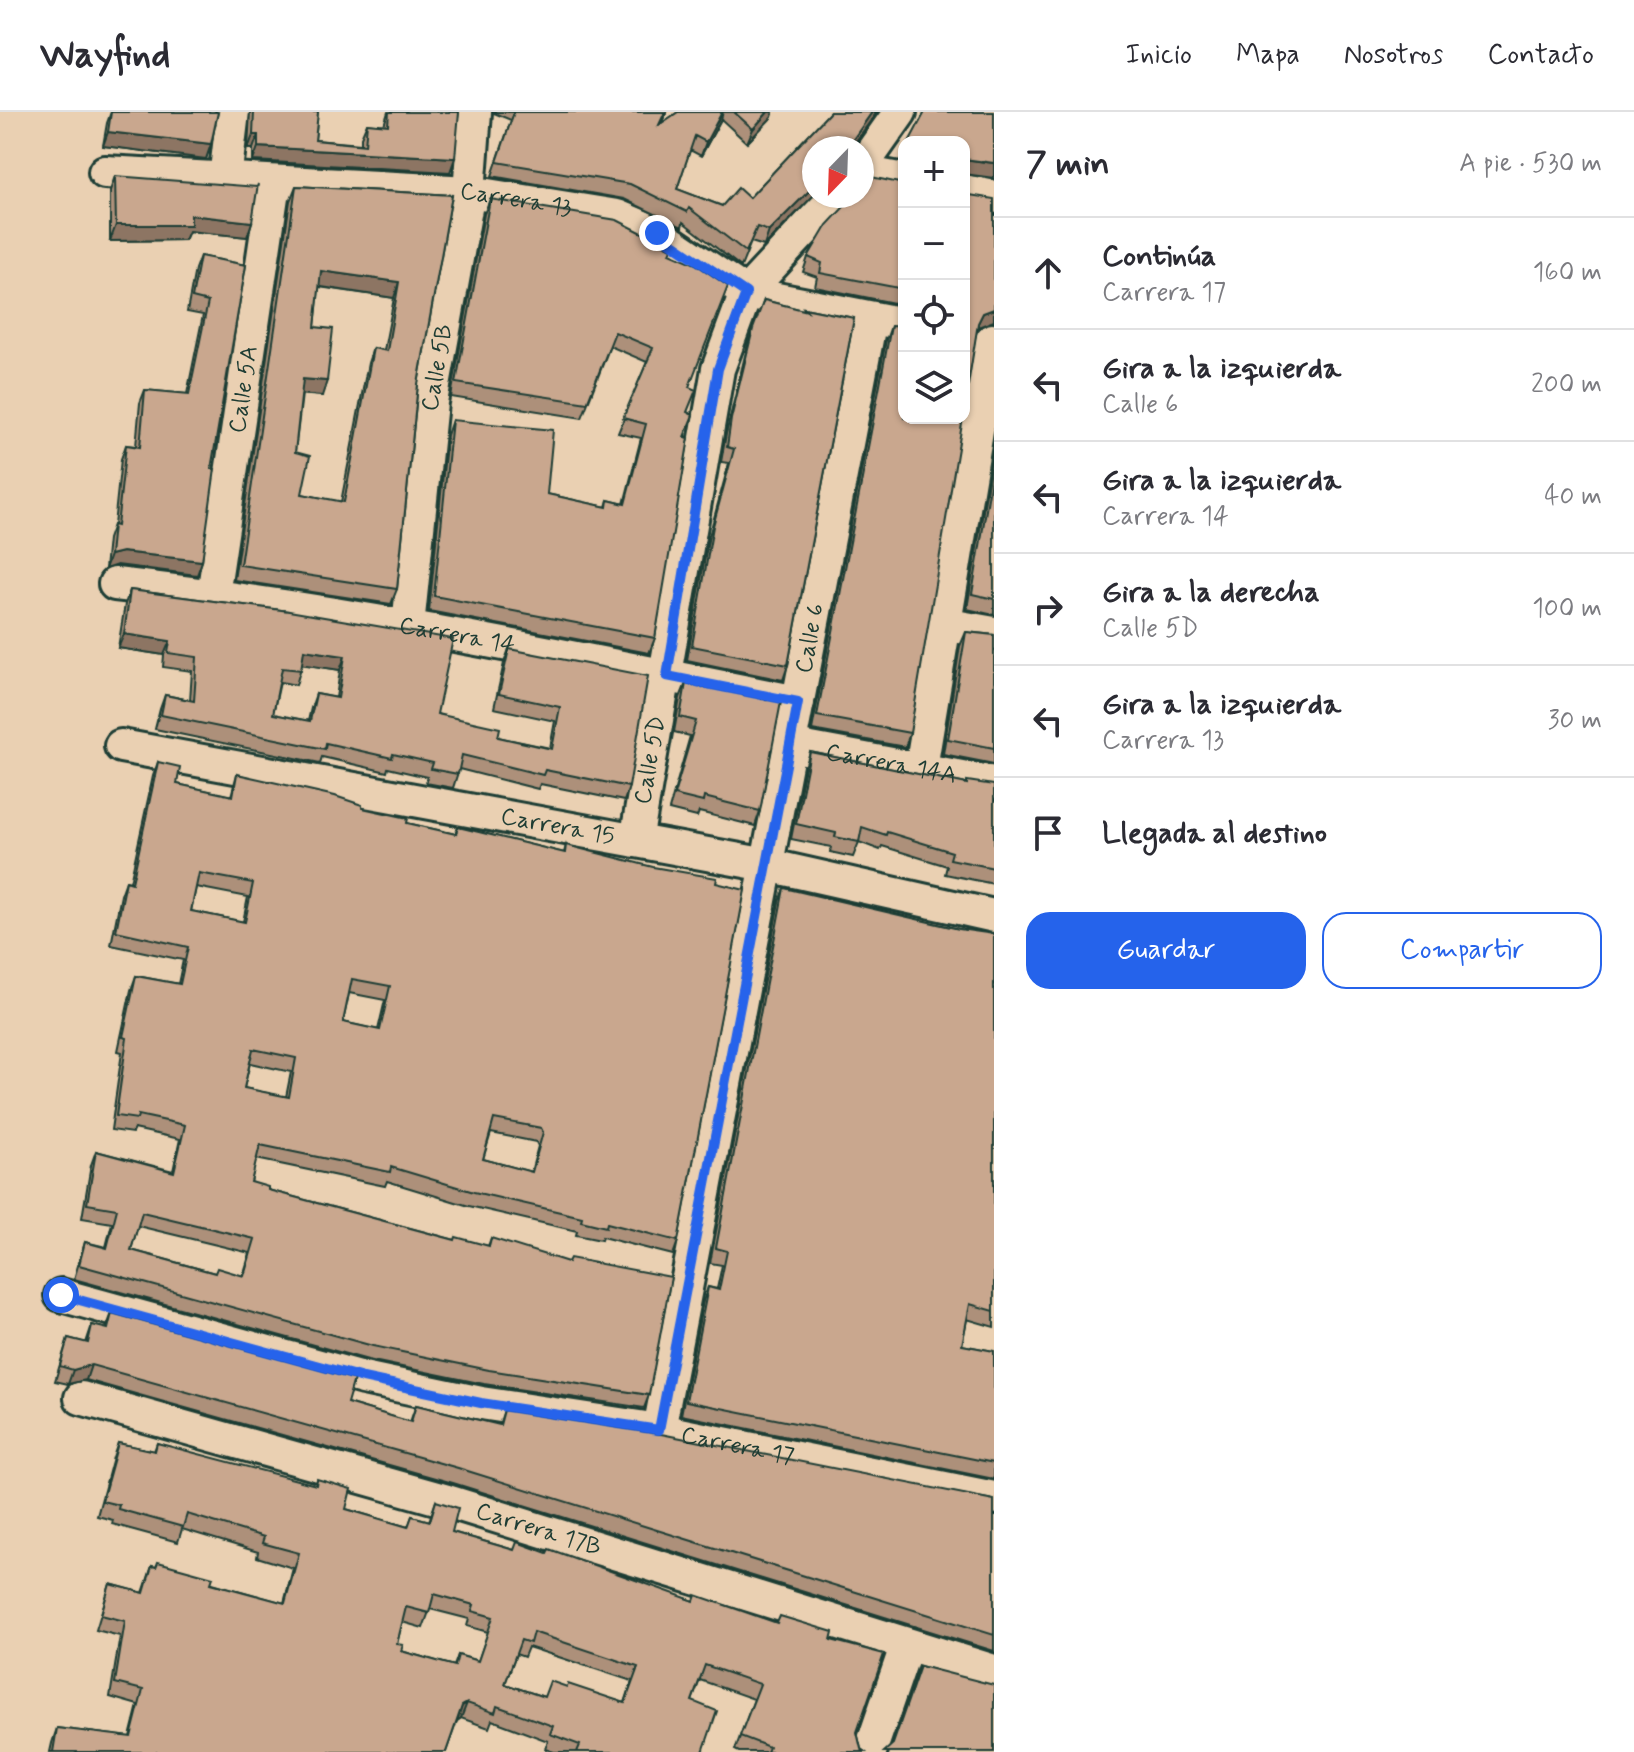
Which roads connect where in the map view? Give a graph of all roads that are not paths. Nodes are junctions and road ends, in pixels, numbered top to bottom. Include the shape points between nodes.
1 (233, 112) edge
2 (475, 112) edge
3 (900, 112) edge
4 (874, 149) edge
5 (105, 172) dead end
6 (874, 174) edge
7 (225, 179) junction
8 (898, 179) edge
9 (274, 183) junction
10 (469, 192) junction
11 (970, 192) edge
12 (994, 197) edge
13 (825, 208) edge
14 (746, 293) junction
15 (871, 318) junction
16 (898, 323) edge
17 (983, 338) edge
18 (980, 498) edge
19 (115, 584) dead end
20 (213, 595) junction
21 (943, 624) junction
22 (408, 626) junction
23 (994, 633) edge
24 (667, 676) junction
25 (798, 702) junction
26 (789, 745) junction
27 (121, 746) dead end
28 (921, 768) junction
29 (994, 783) edge
30 (636, 841) junction
31 (767, 865) junction
32 (994, 916) edge
33 (61, 1295) dead end
34 (81, 1398) dead end
35 (659, 1430) junction
36 (994, 1498) edge
37 (906, 1647) junction
38 (994, 1671) edge
39 (870, 1752) edge

1 - 7 street
2 - 10 street, Calle 5B
3 - 4 street
5 - 7 street, Carrera 13
6 - 8 street
7 - 9 street, Carrera 13
9 - 10 street, Carrera 13
9 - 20 street, Calle 5A
10 - 14 street, Carrera 13 via 617,216 657,233
10 - 22 street, Calle 5B via 431,402
11 - 12 street
13 - 14 street, Calle 5D
14 - 15 street, Carrera 13
14 - 24 street, Calle 5D via 718,369
15 - 16 street, Carrera 13
15 - 25 street, Calle 6
17 - 18 street
18 - 21 street
19 - 20 street, Carrera 14
20 - 22 street, Carrera 14
21 - 23 street
21 - 28 street
22 - 24 street, Carrera 14
24 - 25 street, Carrera 14
24 - 30 street, Calle 5D
25 - 26 street, Calle 6
26 - 28 street, Carrera 14A
26 - 31 street, Calle 6
27 - 30 street, Carrera 15
28 - 29 street, Carrera 14A
30 - 31 street, Carrera 15
31 - 32 street, Carrera 15
31 - 35 street, Calle 6
33 - 35 street, Carrera 17 via 363,1378 481,1403
34 - 37 street, Carrera 17B via 447,1501
35 - 36 street, Carrera 17
37 - 38 street, Carrera 17B
37 - 39 street

